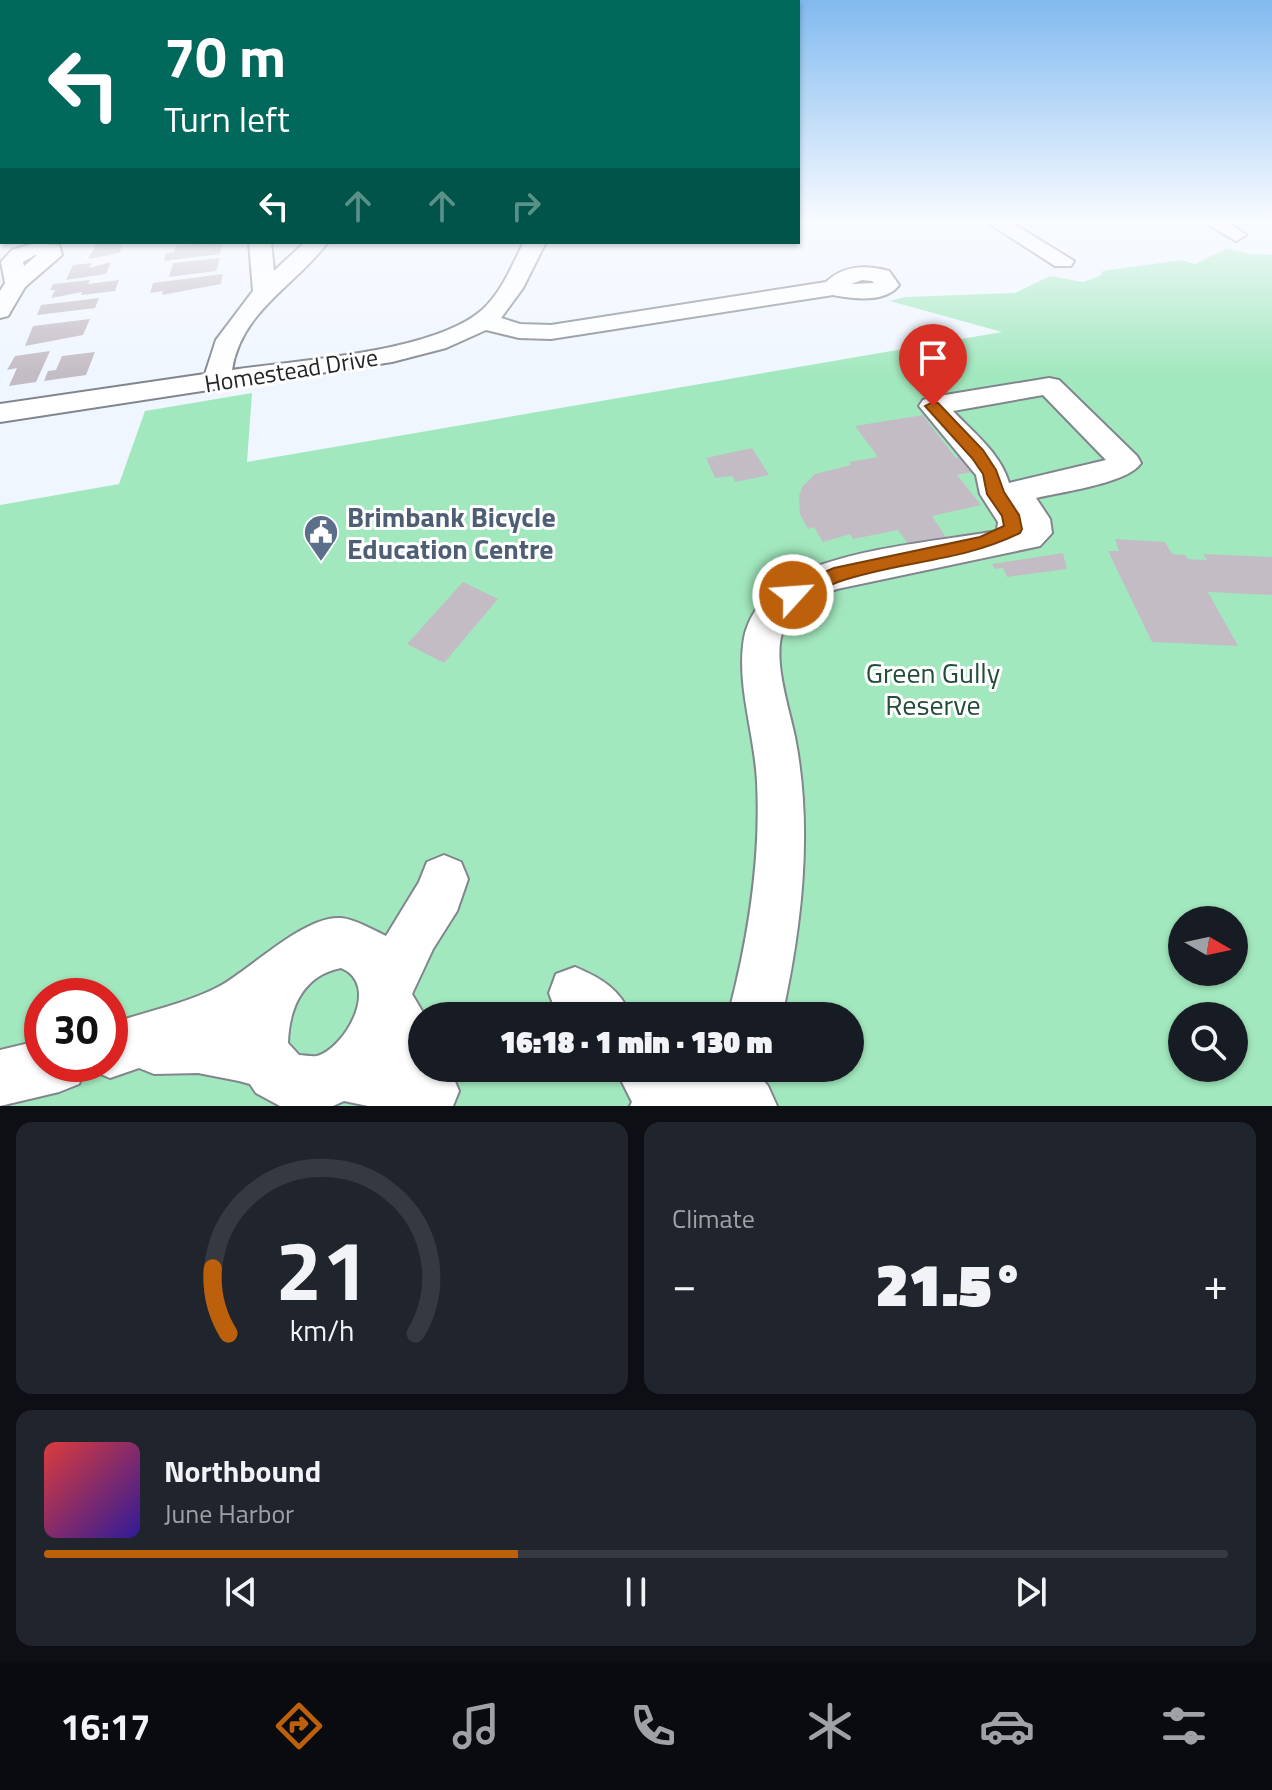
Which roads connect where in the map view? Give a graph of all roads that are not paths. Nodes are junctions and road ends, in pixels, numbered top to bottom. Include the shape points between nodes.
1 (263, 271) edge
2 (288, 271) edge
3 (520, 271) edge
4 (16, 283) dead end
5 (833, 288) dead end
6 (265, 294) junction
7 (0, 311) edge
8 (483, 321) junction
9 (217, 381) junction
10 (0, 413) edge
11 (984, 543) junction
12 (444, 879) dead end
13 (282, 976) junction
14 (386, 998) junction
15 (759, 1002) edge
16 (408, 1040) edge
17 (128, 1046) edge
18 (128, 1050) edge
19 (267, 1063) junction
20 (24, 1072) edge
21 (343, 1073) junction
22 (0, 1078) edge
23 (408, 1079) edge
24 (738, 1086) edge
25 (655, 1092) edge

1 - 6 street
2 - 6 street
3 - 8 street, Homestead Drive via 503,302
4 - 7 street
5 - 8 street via 551,332 519,331
6 - 9 street via 228,338
8 - 9 street, Homestead Drive via 412,350
9 - 10 street, Homestead Drive
11 - 11 street via 1009,533 1014,522 977,454 933,406 1049,386 1126,463 1025,488 1019,499 1034,519 1035,533
11 - 15 street via 834,575 793,595 763,632 760,656 776,753 779,825 775,911
12 - 14 street
13 - 14 street via 310,952 341,943 367,951 384,974
13 - 17 street via 231,1009
13 - 19 street via 262,1020
14 - 16 street
14 - 21 street via 371,1044
18 - 19 street via 182,1043
19 - 21 street via 280,1078 299,1086 321,1084
20 - 22 street
21 - 23 street
24 - 25 street via 704,1076

